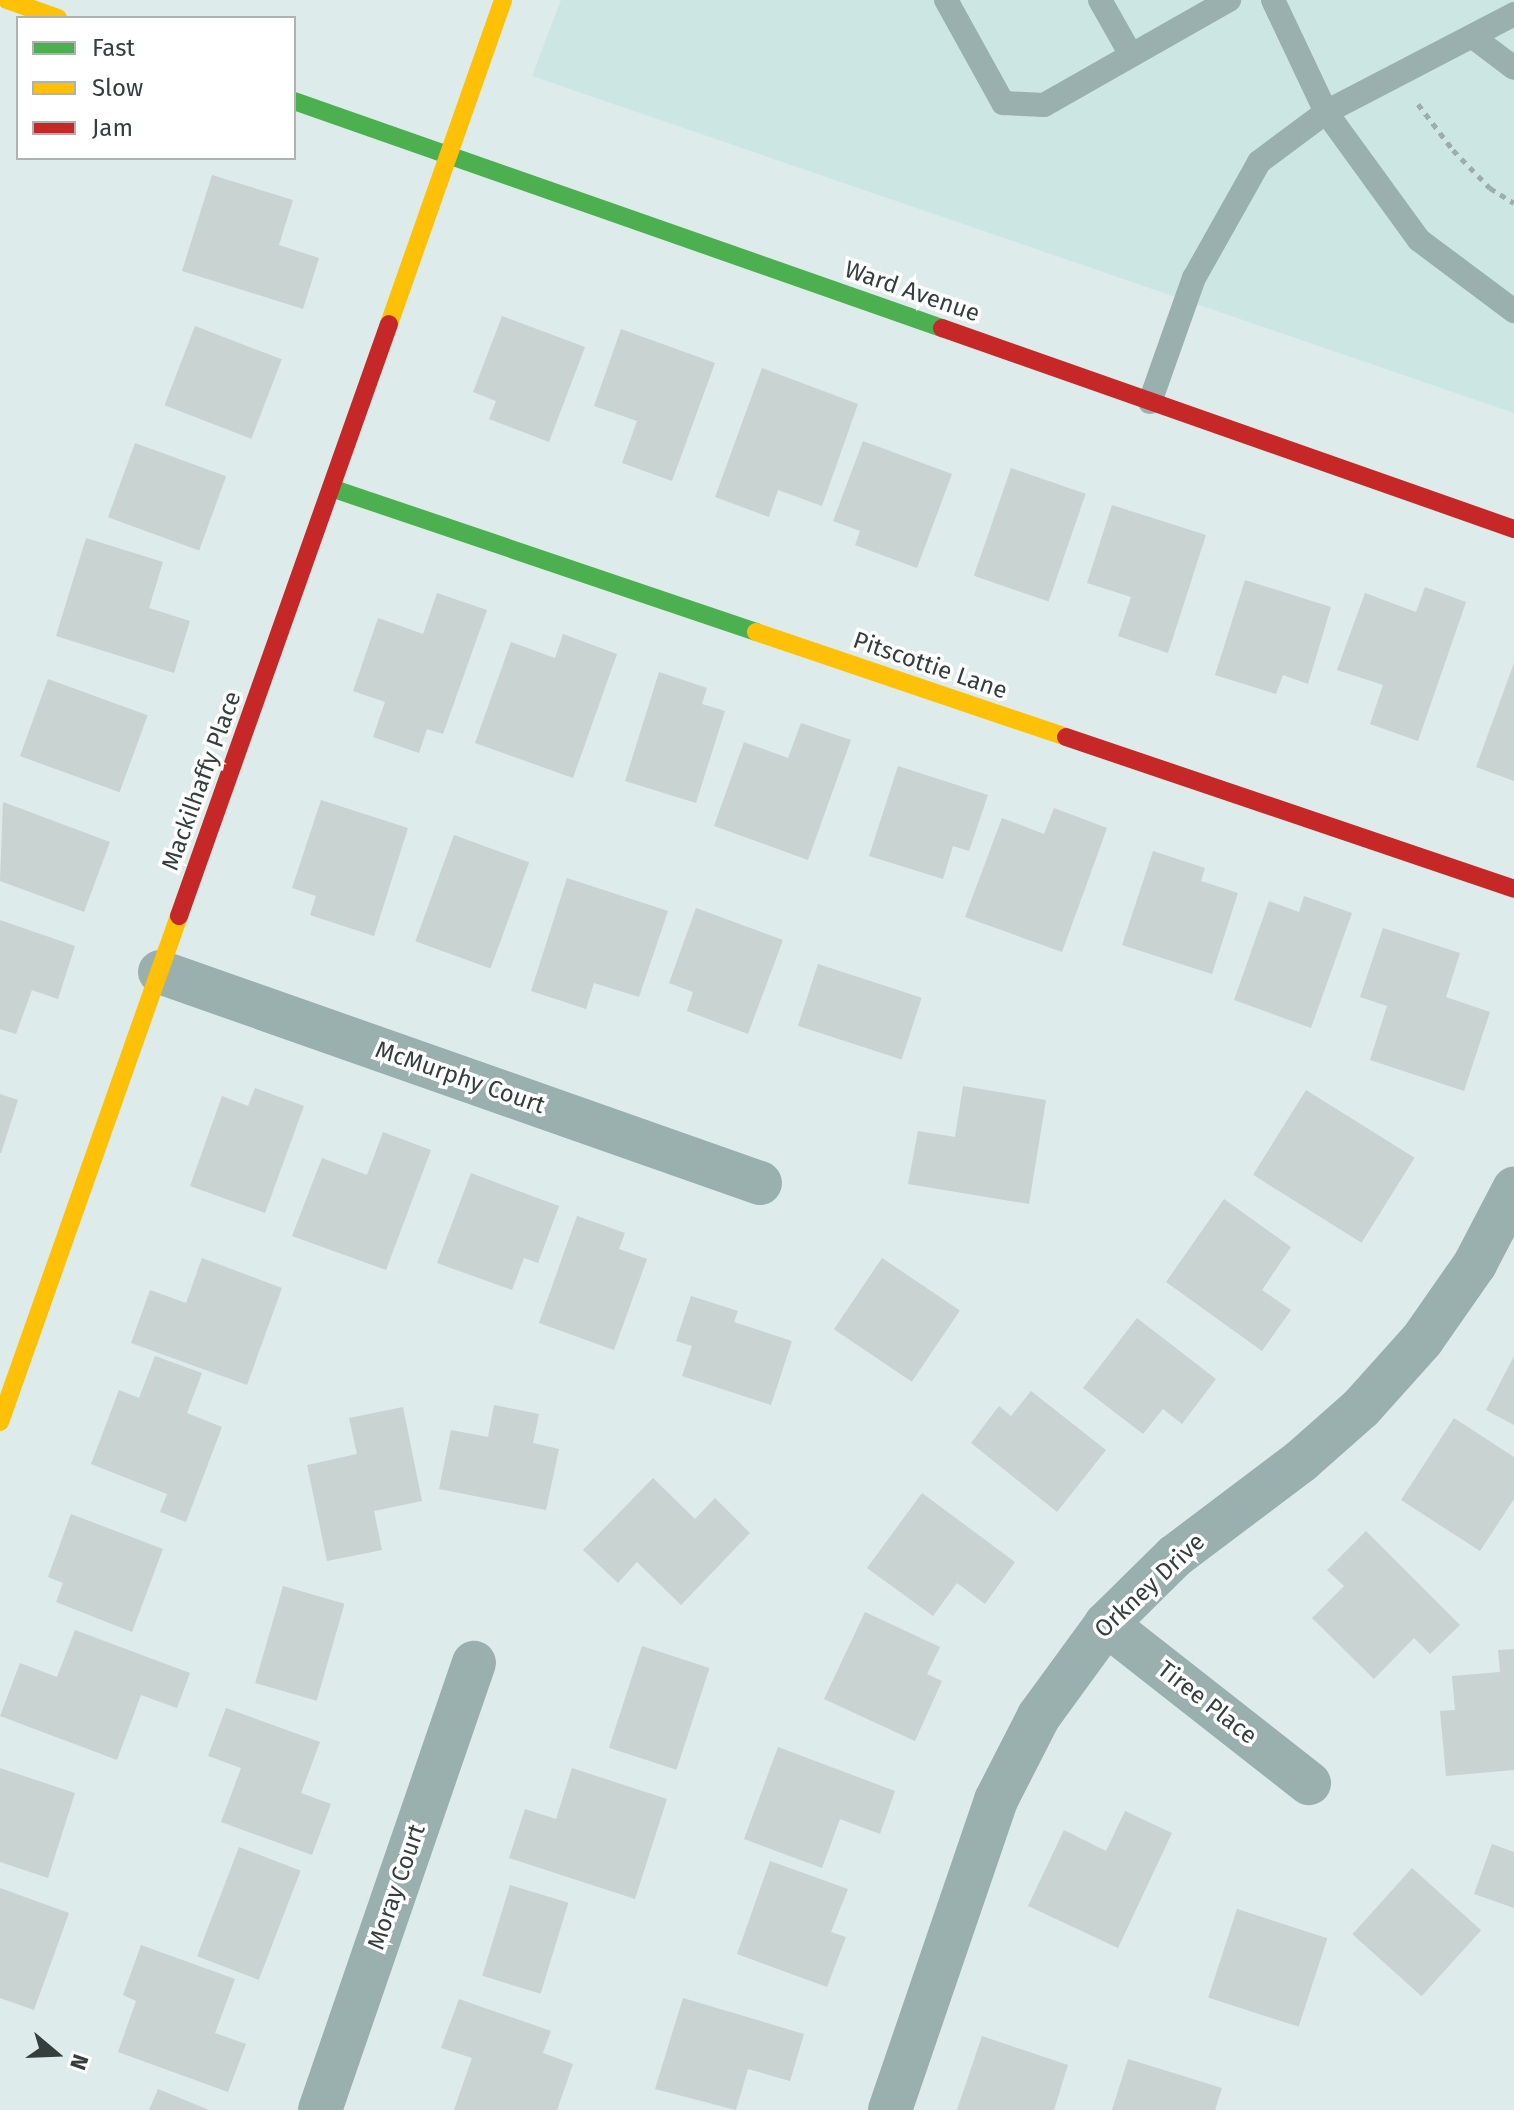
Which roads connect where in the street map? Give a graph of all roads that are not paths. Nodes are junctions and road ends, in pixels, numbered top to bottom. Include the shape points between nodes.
1 (7, 0) edge
2 (503, 0) edge
3 (946, 0) edge
4 (1100, 0) edge
5 (1229, 0) edge
6 (1273, 0) edge
7 (1514, 14) edge
8 (52, 16) edge
9 (1473, 37) junction
10 (1131, 55) junction
11 (1514, 68) edge
12 (296, 102) edge
13 (1326, 112) junction
14 (448, 155) junction
15 (1514, 311) edge
16 (1150, 402) junction
17 (331, 488) junction
18 (1514, 529) edge
19 (1514, 889) edge
20 (160, 972) junction
21 (760, 1183) dead end
22 (1514, 1189) edge
23 (0, 1422) edge
24 (1106, 1624) junction
25 (474, 1663) dead end
26 (1309, 1783) dead end
27 (320, 2110) edge
28 (890, 2110) edge

1 - 8 street
2 - 14 street, Mackilhaffy Place
3 - 10 lane via 1003,103 1044,105
4 - 10 lane
5 - 10 lane
6 - 13 lane
7 - 9 lane
9 - 11 lane
9 - 13 lane
12 - 14 street, Ward Avenue
13 - 15 lane via 1419,240
13 - 16 lane via 1259,162 1194,278
14 - 16 street, Ward Avenue
14 - 17 street, Mackilhaffy Place
16 - 18 street, Ward Avenue
17 - 19 street, Pitscottie Lane
17 - 20 street, Mackilhaffy Place
20 - 21 street, McMurphy Court
20 - 23 street, Mackilhaffy Place
22 - 24 street, Orkney Drive via 1475,1264 1361,1408 1301,1461 1175,1556
24 - 26 street, Tiree Place
24 - 28 street, Orkney Drive via 1039,1716 996,1800
25 - 27 street, Moray Court

